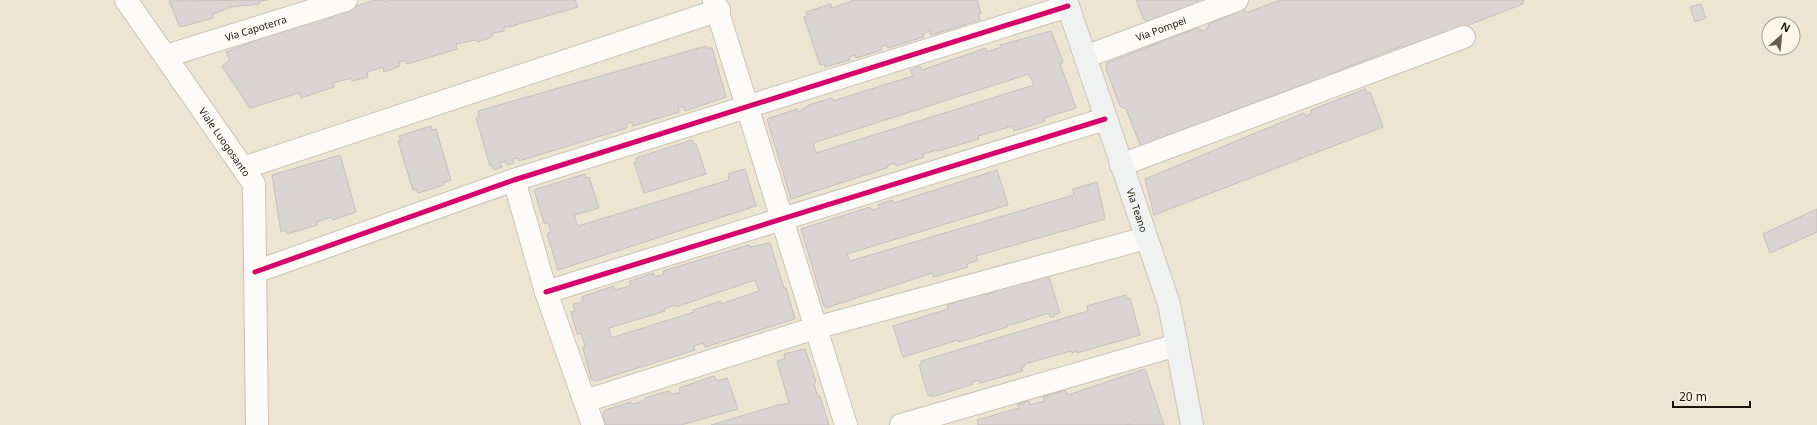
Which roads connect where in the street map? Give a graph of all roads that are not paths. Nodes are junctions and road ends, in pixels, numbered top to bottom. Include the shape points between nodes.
1 (126, 0) edge
2 (346, 0) edge
3 (1237, 0) edge
4 (1067, 3) edge
5 (716, 5) edge
6 (283, 10) edge
7 (1464, 37) dead end
8 (166, 56) junction
9 (1085, 58) junction
10 (747, 106) junction
11 (1105, 119) junction
12 (1121, 165) junction
13 (243, 168) junction
14 (514, 180) junction
15 (781, 219) junction
16 (1146, 238) junction
17 (255, 272) junction
18 (546, 292) junction
19 (815, 328) junction
20 (1177, 345) junction
21 (585, 401) junction
22 (257, 425) edge
23 (593, 425) edge
24 (846, 425) edge
25 (901, 425) edge
26 (1192, 425) edge

1 - 8 street, Viale Luogosanto
2 - 6 street, Via Capoterra
3 - 9 street, Via Pompei
4 - 9 street, Via Teano
4 - 10 street
5 - 10 street
5 - 13 street
6 - 8 street, Via Capoterra
7 - 12 street
8 - 13 street, Viale Luogosanto
9 - 11 street, Via Teano
10 - 14 street
10 - 15 street
11 - 12 street, Via Teano
11 - 15 street
12 - 16 street, Via Teano
13 - 17 street, Viale Luogosanto via 254,184
14 - 17 street
14 - 18 street
15 - 18 street
15 - 19 street
16 - 19 street
16 - 20 street, Via Teano via 1169,304
17 - 22 street, Viale Luogosanto
18 - 21 street
19 - 21 street
19 - 24 street
20 - 25 street
20 - 26 street, Via Teano
21 - 23 street

